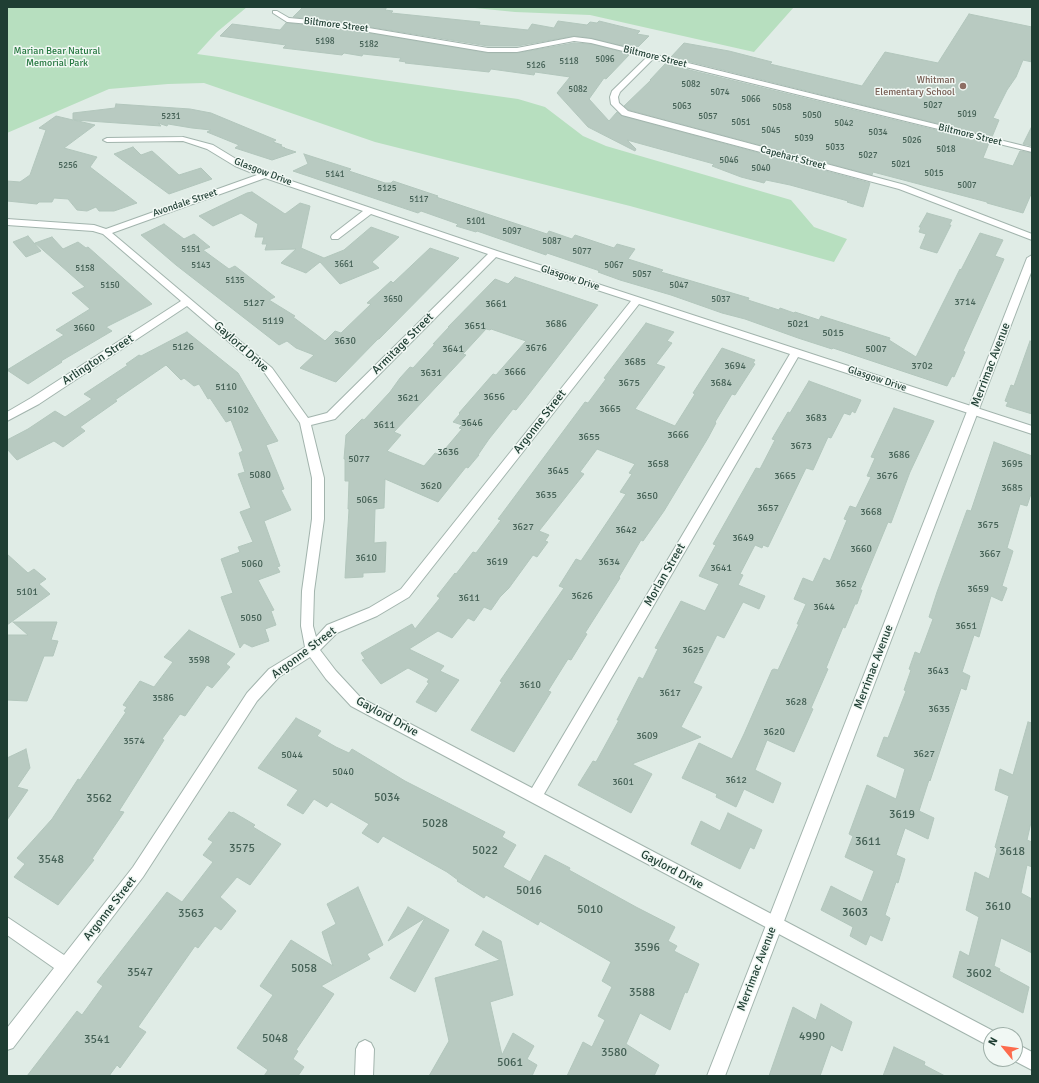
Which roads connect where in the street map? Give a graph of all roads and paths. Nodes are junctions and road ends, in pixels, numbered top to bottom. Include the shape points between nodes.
1 (275, 12) dead end
2 (652, 56) junction
3 (107, 140) dead end
4 (1032, 150) edge
5 (265, 175) junction
6 (370, 210) junction
7 (7, 222) edge
8 (106, 232) junction
9 (335, 237) dead end
10 (1032, 237) edge
11 (494, 253) junction
12 (1032, 258) edge
13 (637, 300) junction
14 (188, 301) junction
15 (796, 352) junction
16 (973, 411) junction
17 (7, 417) edge
18 (305, 423) junction
19 (1032, 430) edge
20 (312, 649) junction
21 (534, 797) junction
22 (774, 924) junction
23 (7, 925) edge
24 (66, 966) junction
25 (983, 1035) edge
26 (7, 1042) edge
27 (365, 1049) dead end
28 (1023, 1056) edge
29 (1032, 1061) edge
30 (364, 1076) edge
31 (716, 1076) edge

1 - 2 street, Biltmore Street via 287,20 333,24 488,50 517,50 574,39
2 - 4 street, Biltmore Street
2 - 10 street, Capehart Street via 616,91 615,104 625,113 902,187
3 - 5 street, Glasgow Drive via 183,139 210,147 238,164
5 - 6 street, Glasgow Drive
5 - 8 street, Avondale Street
6 - 9 street
6 - 11 street, Glasgow Drive
7 - 8 street, Gaylord Drive via 94,228
8 - 14 street, Gaylord Drive
11 - 13 street, Glasgow Drive
11 - 18 street, Armitage Street via 331,416
12 - 16 street, Merrimac Avenue
13 - 15 street, Glasgow Drive
13 - 20 street, Argonne Street via 405,592 373,612 332,629
14 - 17 street, Arlington Street
14 - 18 street, Gaylord Drive via 268,370
15 - 16 street, Glasgow Drive
15 - 21 street, Morlan Street
16 - 19 street, Glasgow Drive
16 - 22 street, Merrimac Avenue
18 - 20 street, Gaylord Drive via 318,478 318,519 308,591 307,626
20 - 21 street, Gaylord Drive via 356,702
20 - 24 street, Argonne Street via 274,673 252,697 138,872
21 - 22 street, Gaylord Drive
22 - 25 street, Gaylord Drive
22 - 31 street, Merrimac Avenue
23 - 24 street
24 - 26 street, Argonne Street
27 - 30 street
28 - 29 street

